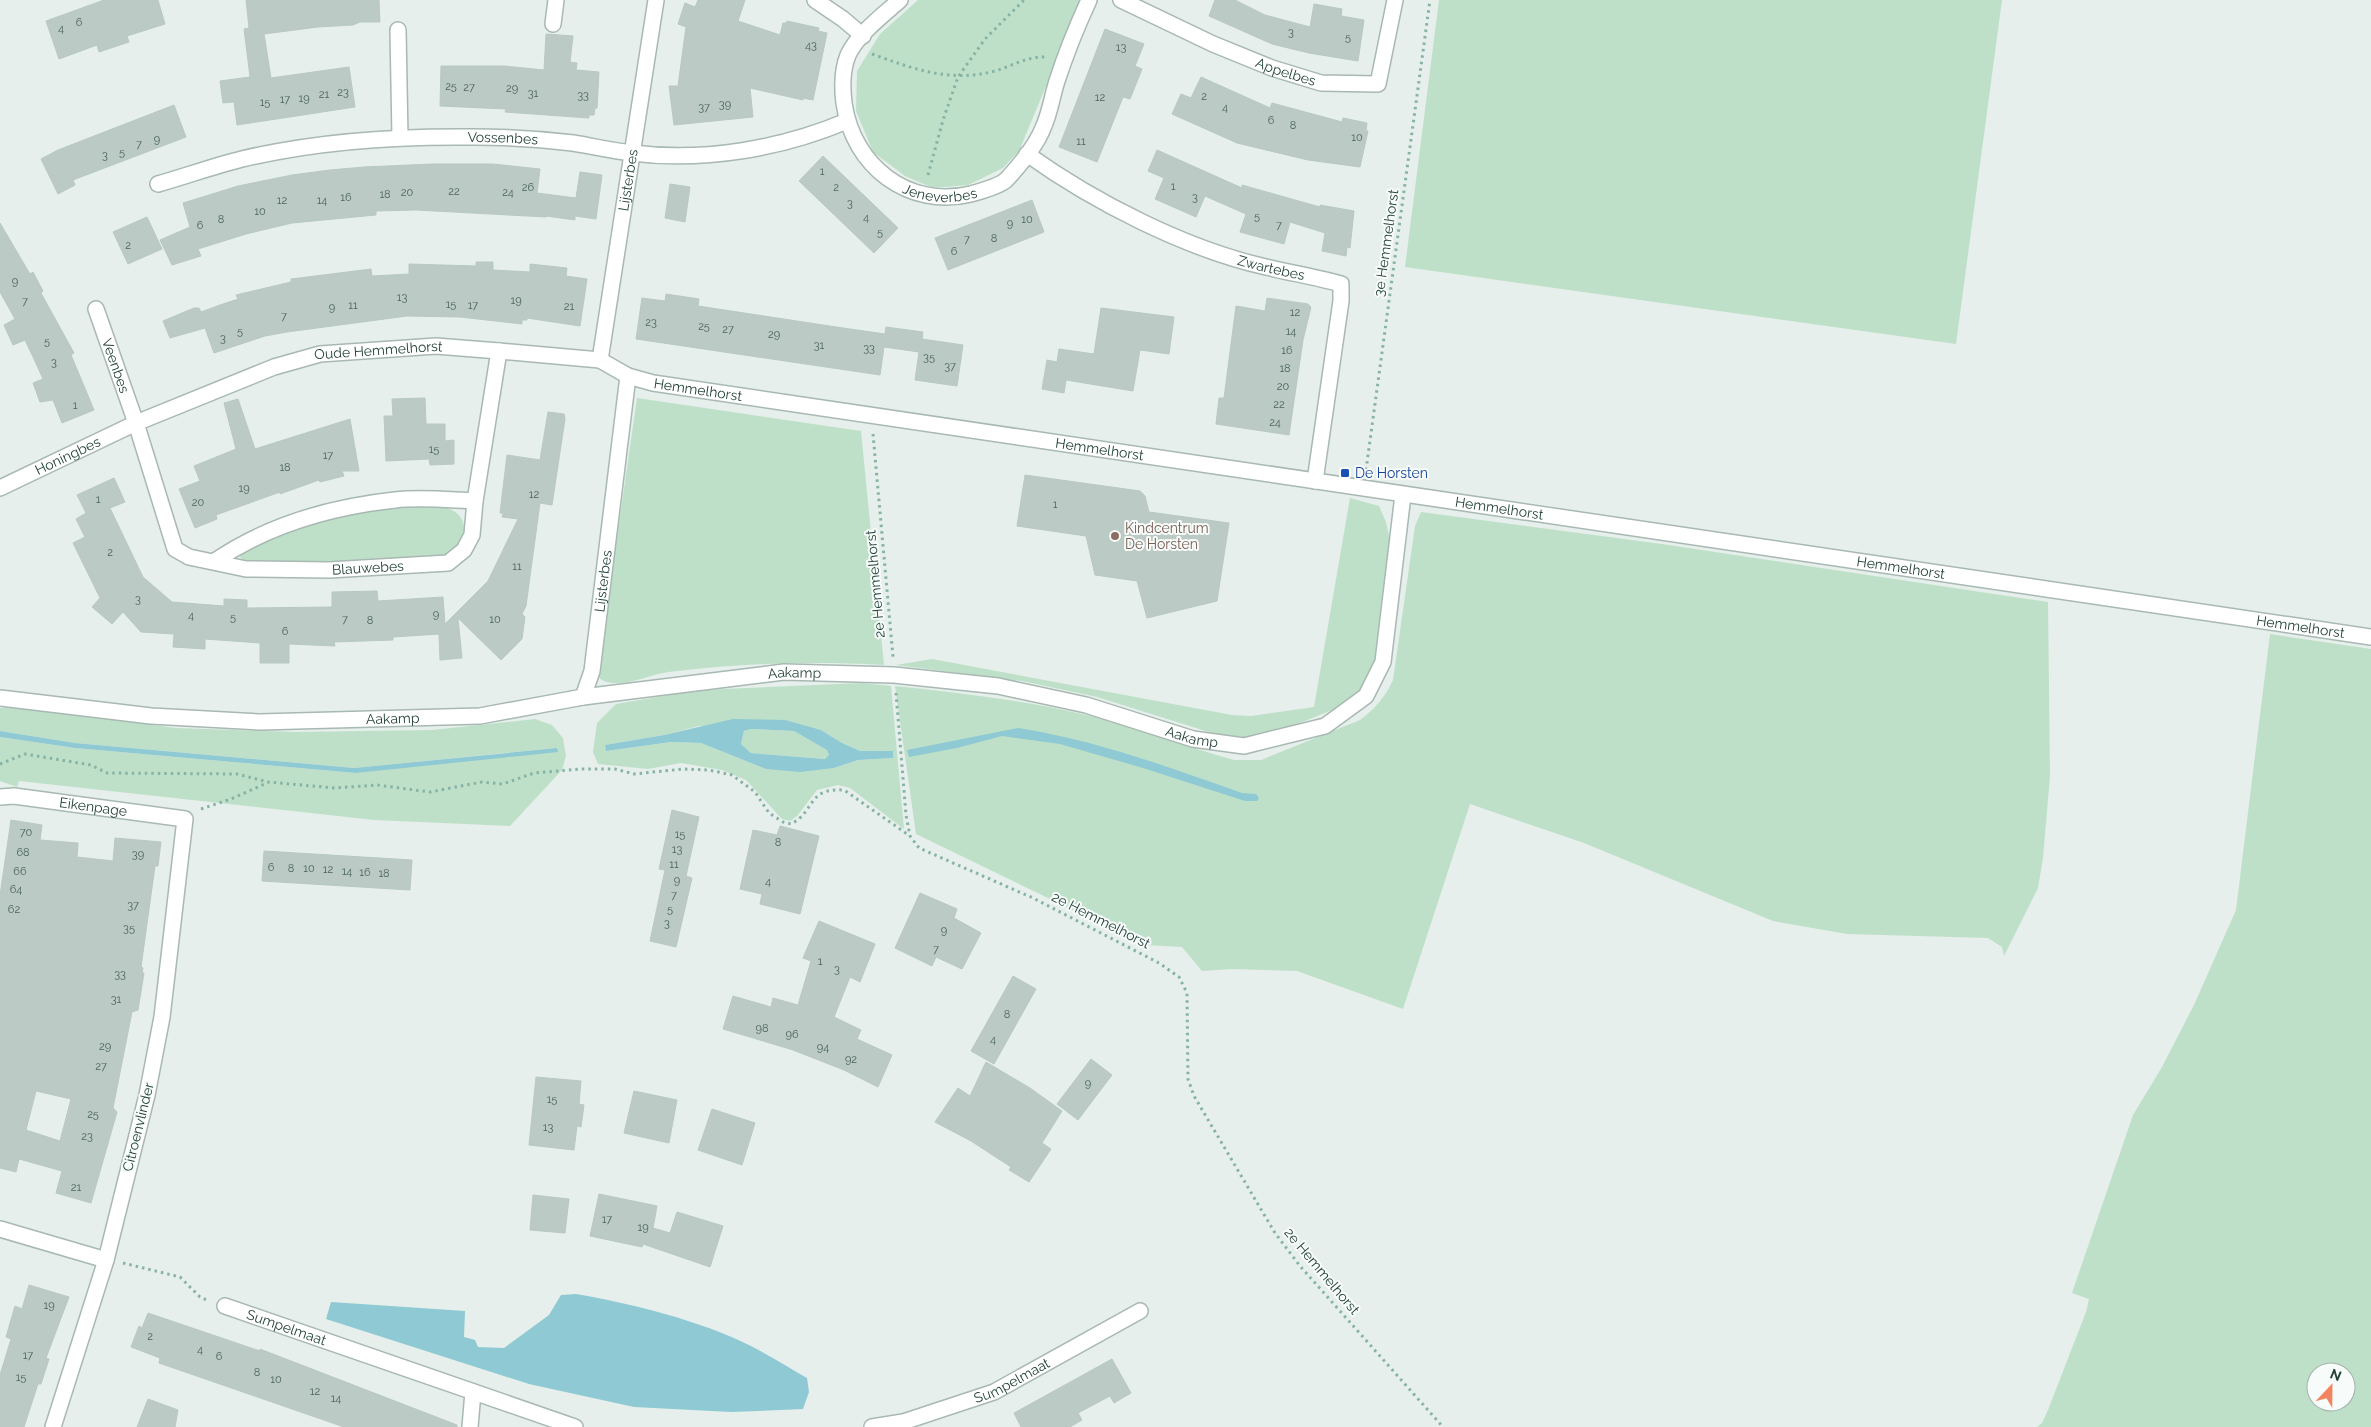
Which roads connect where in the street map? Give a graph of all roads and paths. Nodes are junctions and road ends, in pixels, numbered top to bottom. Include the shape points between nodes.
1 (556, 0) edge
2 (656, 0) edge
3 (815, 0) edge
4 (1024, 0) edge
5 (1089, 0) edge
6 (1121, 0) edge
7 (1395, 0) edge
8 (1430, 0) edge
9 (891, 3) edge
10 (553, 24) dead end
11 (398, 30) dead end
12 (858, 42) junction
13 (1064, 63) junction
14 (958, 77) junction
15 (846, 121) junction
16 (400, 138) junction
17 (633, 153) junction
18 (1028, 154) junction
19 (158, 184) dead end
20 (923, 195) junction
21 (96, 309) dead end
22 (499, 351) junction
23 (600, 360) junction
24 (628, 376) junction
25 (871, 416) junction
26 (136, 423) junction
27 (1315, 482) junction
28 (0, 488) edge
29 (1364, 489) junction
30 (1403, 495) junction
31 (475, 501) junction
32 (215, 561) junction
33 (2371, 636) edge
34 (894, 675) junction
35 (0, 698) edge
36 (583, 698) junction
37 (0, 764) edge
38 (268, 782) junction
39 (0, 796) edge
40 (185, 818) junction
41 (910, 836) junction
42 (0, 1228) edge
43 (106, 1260) junction
44 (225, 1306) joint
45 (1140, 1311) dead end
46 (474, 1392) junction
47 (53, 1427) edge
48 (470, 1427) edge
49 (575, 1427) edge
50 (872, 1427) edge
51 (1443, 1427) edge

1 - 10 street
2 - 17 street, Lijsterbes
3 - 12 street
4 - 14 path via 985,38
5 - 13 street, Jeneverbes
6 - 7 street, Appelbes via 1272,68 1321,83 1378,84
8 - 29 path, 3e Hemmelhorst
9 - 12 street, Jeneverbes
11 - 16 street
12 - 14 path via 936,75
12 - 15 street, Jeneverbes via 843,68
13 - 14 path via 1034,57 994,71
13 - 18 street, Jeneverbes via 1043,130
14 - 20 path
15 - 17 street, Vossenbes via 807,137 728,154 675,156
15 - 20 street, Jeneverbes via 864,156 884,176
16 - 17 street, Vossenbes via 476,137 542,141
16 - 19 street, Vossenbes via 333,144 242,159
17 - 23 street, Lijsterbes
18 - 20 street, Jeneverbes via 1004,182 980,192 952,198
18 - 27 street, Zwartebes via 1055,174 1112,207 1172,235 1266,267 1340,284 1341,301
21 - 26 street, Veenbes
22 - 23 street, Oude Hemmelhorst
22 - 26 street, Oude Hemmelhorst via 436,346 320,354 274,367
22 - 31 street, Blauwebes
23 - 24 street, Oude Hemmelhorst
24 - 25 street, Hemmelhorst
24 - 36 street, Lijsterbes via 592,671
25 - 27 street, Hemmelhorst
25 - 34 path, 2e Hemmelhorst
26 - 28 street, Honingbes
26 - 32 street, Blauwebes via 175,549 189,557
27 - 29 street, Hemmelhorst
29 - 30 street, Hemmelhorst
30 - 33 street, Hemmelhorst
30 - 34 street, Aakamp via 1383,662 1366,696 1325,726 1244,746 1193,739 1086,705 998,686
31 - 32 street via 396,500 335,510 276,527 240,544
31 - 32 street, Blauwebes via 472,535 464,550 448,563 329,570 246,569
34 - 36 street, Aakamp via 784,672
34 - 41 path, 2e Hemmelhorst
35 - 36 street, Aakamp via 151,716 260,722 480,716
37 - 38 path via 25,754 92,765 106,773 237,774
38 - 40 path
38 - 41 path via 335,788 377,785 430,792 482,782 503,784 534,772 581,768 615,768 634,774 709,770 732,775 755,792 769,813 783,822 791,824 800,819 817,795 844,790
39 - 40 street, Eikenpage
40 - 43 street, Citroenvlinder via 159,1034
41 - 51 path, 2e Hemmelhorst via 920,848 1033,898 1159,963 1179,977 1187,993 1188,1079 1194,1096 1275,1232 1300,1266
42 - 43 street
43 - 44 path via 180,1278 200,1297
43 - 47 street, Citroenvlinder
44 - 46 street, Sumpelmaat
45 - 50 street, Sumpelmaat via 994,1392 902,1422
46 - 48 street
46 - 49 street, Sumpelmaat

